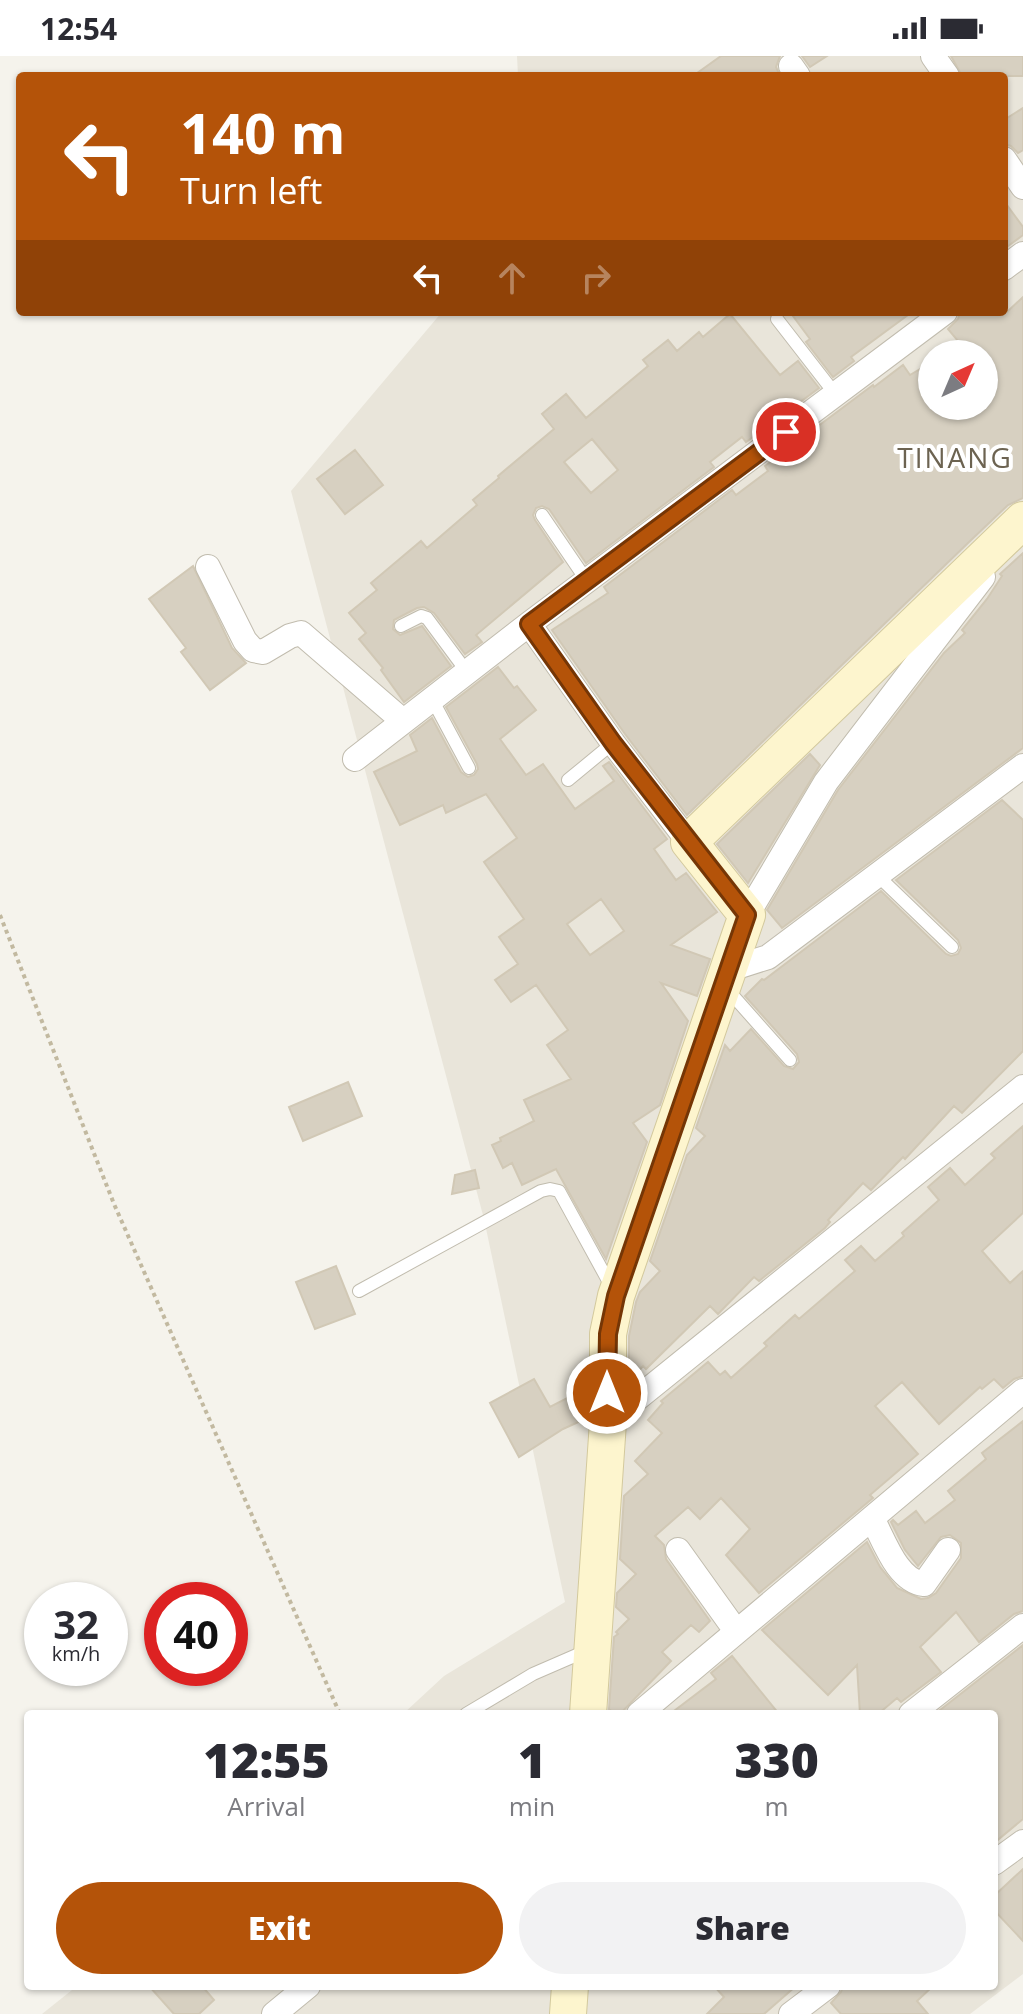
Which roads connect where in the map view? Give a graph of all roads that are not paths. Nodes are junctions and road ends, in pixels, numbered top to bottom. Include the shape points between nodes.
1 (1008, 165) edge
2 (1023, 187) edge
3 (940, 316) edge
4 (777, 319) dead end
5 (836, 395) junction
6 (542, 515) dead end
7 (1023, 522) edge
8 (208, 567) dead end
9 (587, 581) junction
10 (529, 624) junction
11 (401, 626) dead end
12 (467, 672) junction
13 (432, 699) junction
14 (403, 721) junction
15 (613, 743) junction
16 (355, 759) dead end
17 (469, 768) dead end
18 (1020, 773) edge
19 (568, 780) dead end
20 (689, 842) junction
21 (876, 874) junction
22 (747, 915) junction
23 (952, 947) dead end
24 (724, 977) junction
25 (790, 1060) dead end
26 (1023, 1087) edge
27 (359, 1291) dead end
28 (616, 1296) junction
29 (1023, 1391) edge
30 (608, 1422) junction
31 (872, 1518) junction
32 (678, 1550) dead end
33 (948, 1550) dead end
34 (1023, 1626) edge
35 (736, 1631) junction
36 (592, 1649) junction
37 (473, 1710) edge
38 (588, 1710) edge
39 (644, 1710) edge
40 (916, 1710) edge
41 (1023, 1842) edge
42 (998, 1860) edge
43 (303, 1990) edge
44 (570, 1990) edge
45 (823, 1990) edge
46 (274, 2014) edge
47 (568, 2014) edge
48 (791, 2014) edge

1 - 2 street
3 - 5 street
4 - 5 lane
5 - 9 street
6 - 9 lane
7 - 20 street
7 - 22 street via 826,782
8 - 14 street via 253,650 263,652 301,633
9 - 10 street
10 - 12 street
10 - 15 street
11 - 12 lane via 427,618
12 - 13 street
13 - 14 street
13 - 17 lane
14 - 16 street
15 - 19 lane
15 - 20 street
18 - 21 street
20 - 22 street
21 - 23 lane
21 - 24 street via 768,957
22 - 24 street
24 - 25 lane
24 - 28 street
26 - 30 street
27 - 28 lane via 550,1189 559,1191
28 - 30 street via 608,1334
29 - 31 street
30 - 36 street
31 - 33 street via 895,1561 915,1583 924,1584
31 - 35 street
32 - 35 street
34 - 40 street
35 - 39 street
36 - 37 lane via 533,1674
36 - 38 street
41 - 42 street
43 - 46 street
44 - 47 street
45 - 48 street

